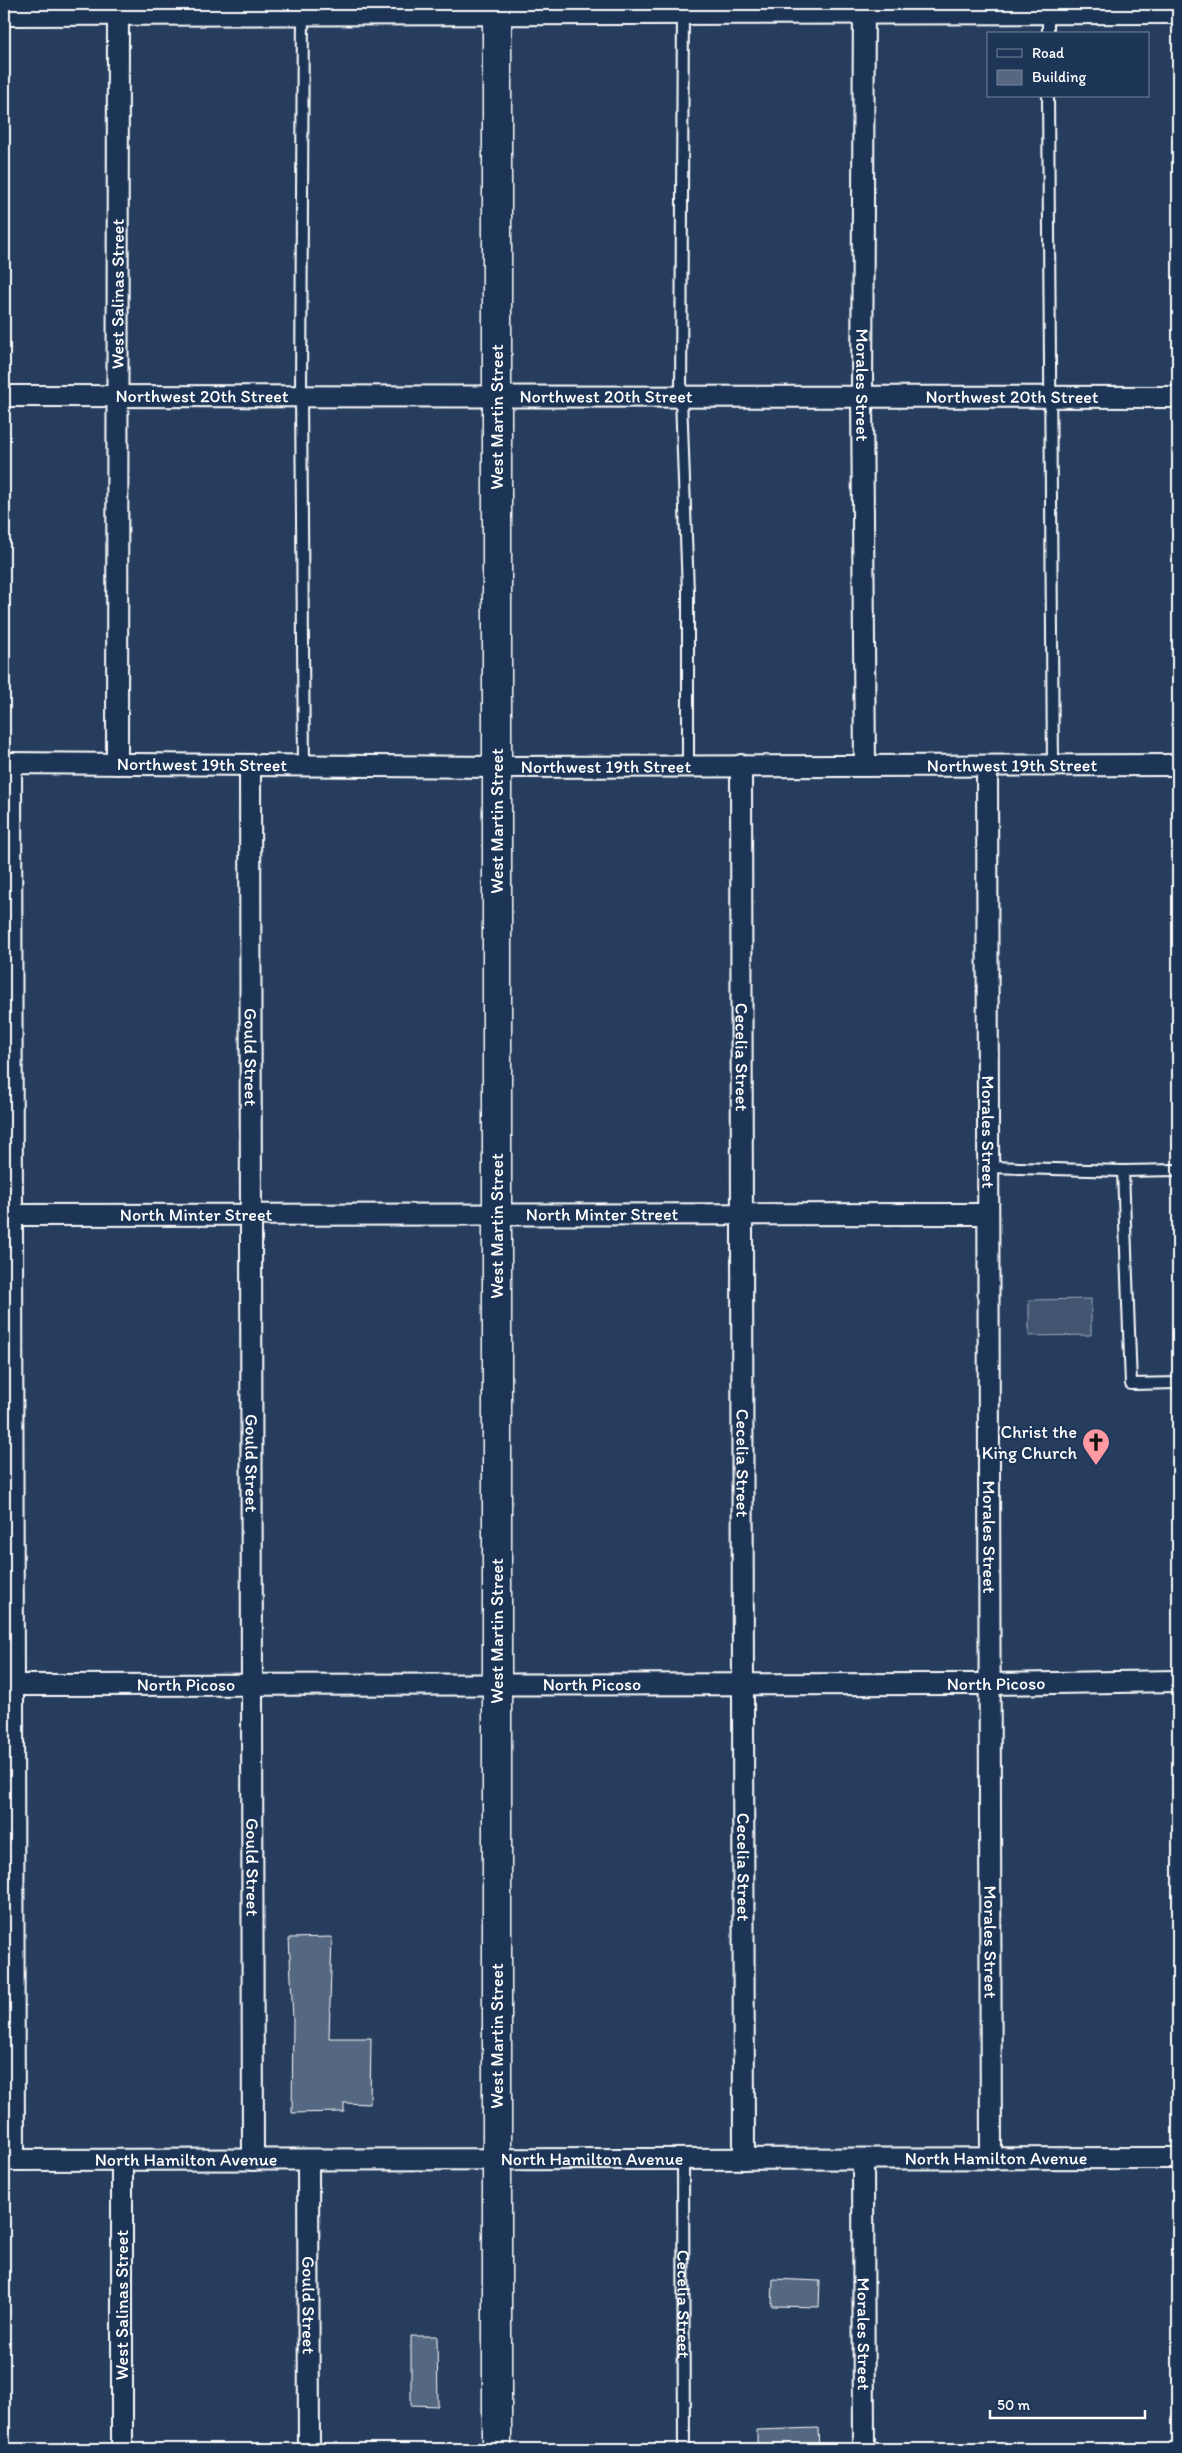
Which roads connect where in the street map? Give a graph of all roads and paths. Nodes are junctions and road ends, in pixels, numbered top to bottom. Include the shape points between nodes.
1 (864, 8) edge
2 (1048, 8) edge
3 (118, 9) edge
4 (303, 9) edge
5 (497, 10) edge
6 (683, 10) edge
7 (1178, 13) edge
8 (4, 15) edge
9 (1048, 32) edge
10 (1048, 98) edge
11 (118, 395) junction
12 (4, 396) edge
13 (301, 396) junction
14 (862, 396) junction
15 (681, 397) junction
16 (1049, 397) junction
17 (1178, 397) edge
18 (497, 398) junction
19 (7, 763) edge
20 (117, 764) junction
21 (250, 765) junction
22 (688, 765) junction
23 (741, 765) junction
24 (1178, 765) edge
25 (304, 766) junction
26 (497, 766) junction
27 (866, 766) junction
28 (987, 767) junction
29 (1053, 767) junction
30 (988, 1167) junction
31 (1178, 1170) edge
32 (1123, 1171) junction
33 (497, 1214) junction
34 (742, 1214) junction
35 (988, 1214) junction
36 (8, 1215) edge
37 (251, 1215) junction
38 (1178, 1383) edge
39 (1178, 1681) edge
40 (497, 1684) junction
41 (743, 1684) junction
42 (989, 1684) junction
43 (8, 1685) edge
44 (252, 1685) junction
45 (1178, 2158) edge
46 (683, 2159) junction
47 (744, 2159) junction
48 (863, 2159) junction
49 (991, 2159) junction
50 (9, 2160) edge
51 (122, 2160) junction
52 (253, 2160) junction
53 (308, 2160) junction
54 (497, 2160) junction
55 (122, 2449) edge
56 (309, 2449) edge
57 (497, 2449) edge
58 (684, 2449) edge
59 (864, 2449) edge

1 - 2 street
1 - 6 street
1 - 14 street, Morales Street
2 - 7 street
2 - 9 lane
3 - 4 street
3 - 8 street
3 - 11 street, West Salinas Street
4 - 5 street
4 - 13 lane
5 - 6 street
5 - 18 main road, West Martin Street
6 - 15 lane
10 - 16 lane
11 - 12 street, Northwest 20th Street
11 - 13 street, Northwest 20th Street
11 - 20 street, West Salinas Street
13 - 18 street, Northwest 20th Street
13 - 25 lane
14 - 15 street, Northwest 20th Street
14 - 16 street, Northwest 20th Street
14 - 27 street, Morales Street
15 - 18 street, Northwest 20th Street
15 - 22 lane via 688,592
16 - 17 street, Northwest 20th Street
16 - 29 lane
18 - 26 main road, West Martin Street
19 - 20 street, Northwest 19th Street
19 - 36 street
20 - 21 street, Northwest 19th Street
21 - 25 street, Northwest 19th Street
21 - 37 street, Gould Street
22 - 23 street, Northwest 19th Street
22 - 26 street, Northwest 19th Street
23 - 27 street, Northwest 19th Street
23 - 34 street, Cecelia Street
24 - 29 street, Northwest 19th Street
25 - 26 street, Northwest 19th Street
26 - 33 main road, West Martin Street
27 - 28 street, Northwest 19th Street
28 - 29 street, Northwest 19th Street
28 - 30 street, Morales Street
30 - 32 lane
30 - 35 street, Morales Street
31 - 32 lane
32 - 38 lane via 1131,1384
33 - 34 street, North Minter Street
33 - 37 street, North Minter Street
33 - 40 main road, West Martin Street
34 - 35 street, North Minter Street
34 - 41 street, Cecelia Street
35 - 42 street, Morales Street
36 - 37 street, North Minter Street
36 - 43 street
37 - 44 street, Gould Street
39 - 42 street, North Picoso
40 - 41 street, North Picoso
40 - 44 street, North Picoso
40 - 54 main road, West Martin Street
41 - 42 street, North Picoso
41 - 47 street, Cecelia Street
42 - 49 street, Morales Street
43 - 44 street, North Picoso
43 - 50 street
44 - 52 street, Gould Street
45 - 49 street, North Hamilton Avenue
46 - 47 street, North Hamilton Avenue
46 - 54 street, North Hamilton Avenue
46 - 58 lane, Cecelia Street
47 - 48 street, North Hamilton Avenue
48 - 49 street, North Hamilton Avenue
48 - 59 street, Morales Street
50 - 51 street, North Hamilton Avenue
51 - 52 street, North Hamilton Avenue
51 - 55 street, West Salinas Street
52 - 53 street, North Hamilton Avenue
53 - 54 street, North Hamilton Avenue
53 - 56 street, Gould Street
54 - 57 main road, West Martin Street

